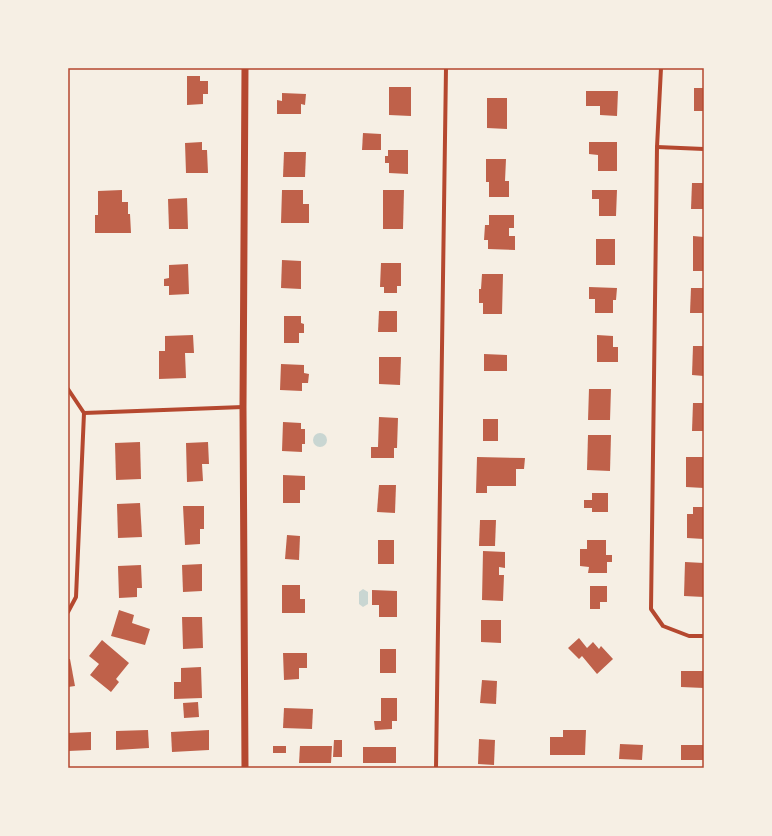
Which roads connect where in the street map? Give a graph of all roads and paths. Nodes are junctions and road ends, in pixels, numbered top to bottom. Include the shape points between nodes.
1 (245, 68) edge
2 (446, 68) edge
3 (661, 68) edge
4 (657, 147) junction
5 (704, 150) edge
6 (68, 389) edge
7 (243, 407) junction
8 (84, 414) junction
9 (68, 612) edge
10 (704, 636) edge
11 (245, 768) edge
12 (436, 768) edge

1 - 7 street
2 - 12 street
3 - 4 street
4 - 5 street
4 - 10 street via 650,609 663,626 689,636
6 - 8 street
7 - 8 street
7 - 11 street
8 - 9 street via 76,597

